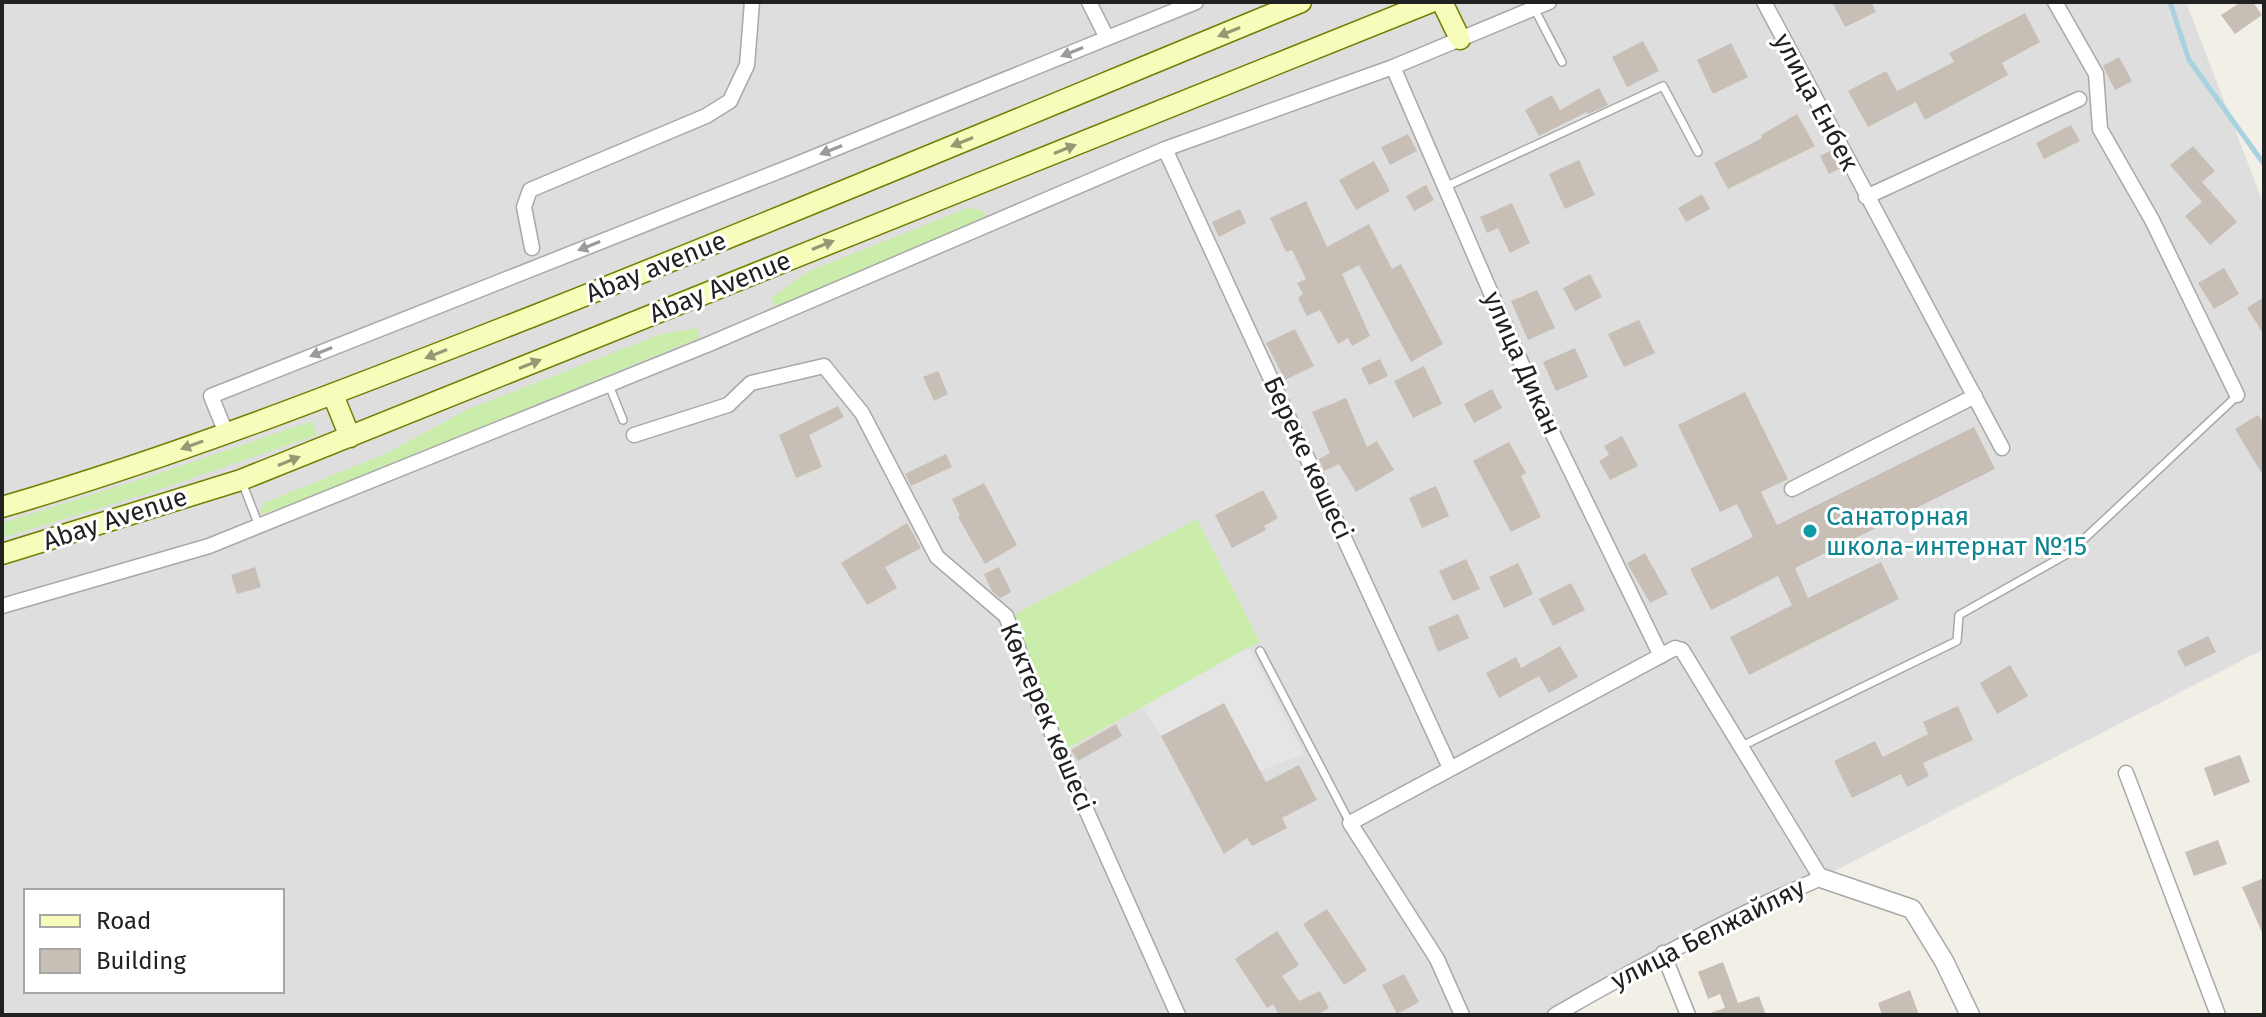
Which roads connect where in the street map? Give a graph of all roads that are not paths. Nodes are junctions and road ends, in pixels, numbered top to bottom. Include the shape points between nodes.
1 (752, 2) edge
2 (1089, 2) edge
3 (1196, 2) edge
4 (1301, 2) edge
5 (1431, 2) edge
6 (1442, 2) edge
7 (1549, 2) edge
8 (1764, 2) edge
9 (2055, 2) edge
10 (1534, 8) junction
11 (1107, 38) junction
12 (1460, 39) junction
13 (1562, 62) dead end
14 (1393, 67) junction
15 (2079, 99) dead end
16 (1165, 149) junction
17 (1698, 152) dead end
18 (1445, 187) junction
19 (1868, 199) junction
20 (532, 248) dead end
21 (609, 385) junction
22 (333, 395) junction
23 (2237, 395) joint
24 (1975, 396) junction
25 (623, 420) dead end
26 (226, 433) junction
27 (634, 435) dead end
28 (350, 437) junction
29 (2002, 448) dead end
30 (241, 480) junction
31 (1792, 489) dead end
32 (3, 507) edge
33 (259, 526) junction
34 (7, 553) edge
35 (2, 606) edge
36 (1260, 651) dead end
37 (1661, 656) junction
38 (1742, 746) junction
39 (1450, 768) junction
40 (2126, 773) dead end
41 (1350, 823) junction
42 (1821, 878) junction
43 (1663, 953) junction
44 (1178, 1015) edge
45 (1462, 1015) edge
46 (1555, 1015) edge
47 (1688, 1015) edge
48 (1970, 1015) edge
49 (2218, 1015) edge

1 - 20 street via 747,65 730,101 530,190 524,207
2 - 11 street
3 - 11 street
4 -> 22 main road, Abay avenue via 724,241
28 -> 5 main road, Abay Avenue
6 - 12 main road
7 - 10 street
8 - 19 street, улица Енбек
9 - 23 street via 2096,74 2100,129 2152,220
10 - 12 street
10 - 13 lane
11 -> 26 street via 211,396
12 - 14 street
14 - 16 street
14 - 18 street, улица Дикан
15 - 19 street
16 - 21 street
16 - 39 street, Береке көшесі
17 - 18 lane via 1663,86
18 - 37 street, улица Дикан via 1546,420
19 - 24 street, улица Енбек
21 - 25 lane
21 - 33 street
22 - 26 main road, Abay avenue
22 - 28 main road
23 - 38 lane via 2069,553 1959,615 1957,641
24 - 29 street, улица Енбек
24 - 31 street
26 -> 32 main road, Abay avenue
27 - 44 street, Көктерек көшесі via 728,405 751,383 824,366 862,413 937,557 1006,616 1041,709
30 -> 28 main road, Abay Avenue
30 - 33 lane
30 - 34 main road, Abay Avenue
33 - 35 street via 209,546
36 - 41 lane
37 - 38 street via 1675,648 1687,654
37 - 39 street
38 - 42 street
39 - 41 street
40 - 49 street
41 - 45 street via 1437,959
42 - 43 street, улица Белжайляу
42 - 48 street via 1912,909
43 - 46 street, улица Белжайляу
43 - 47 street

